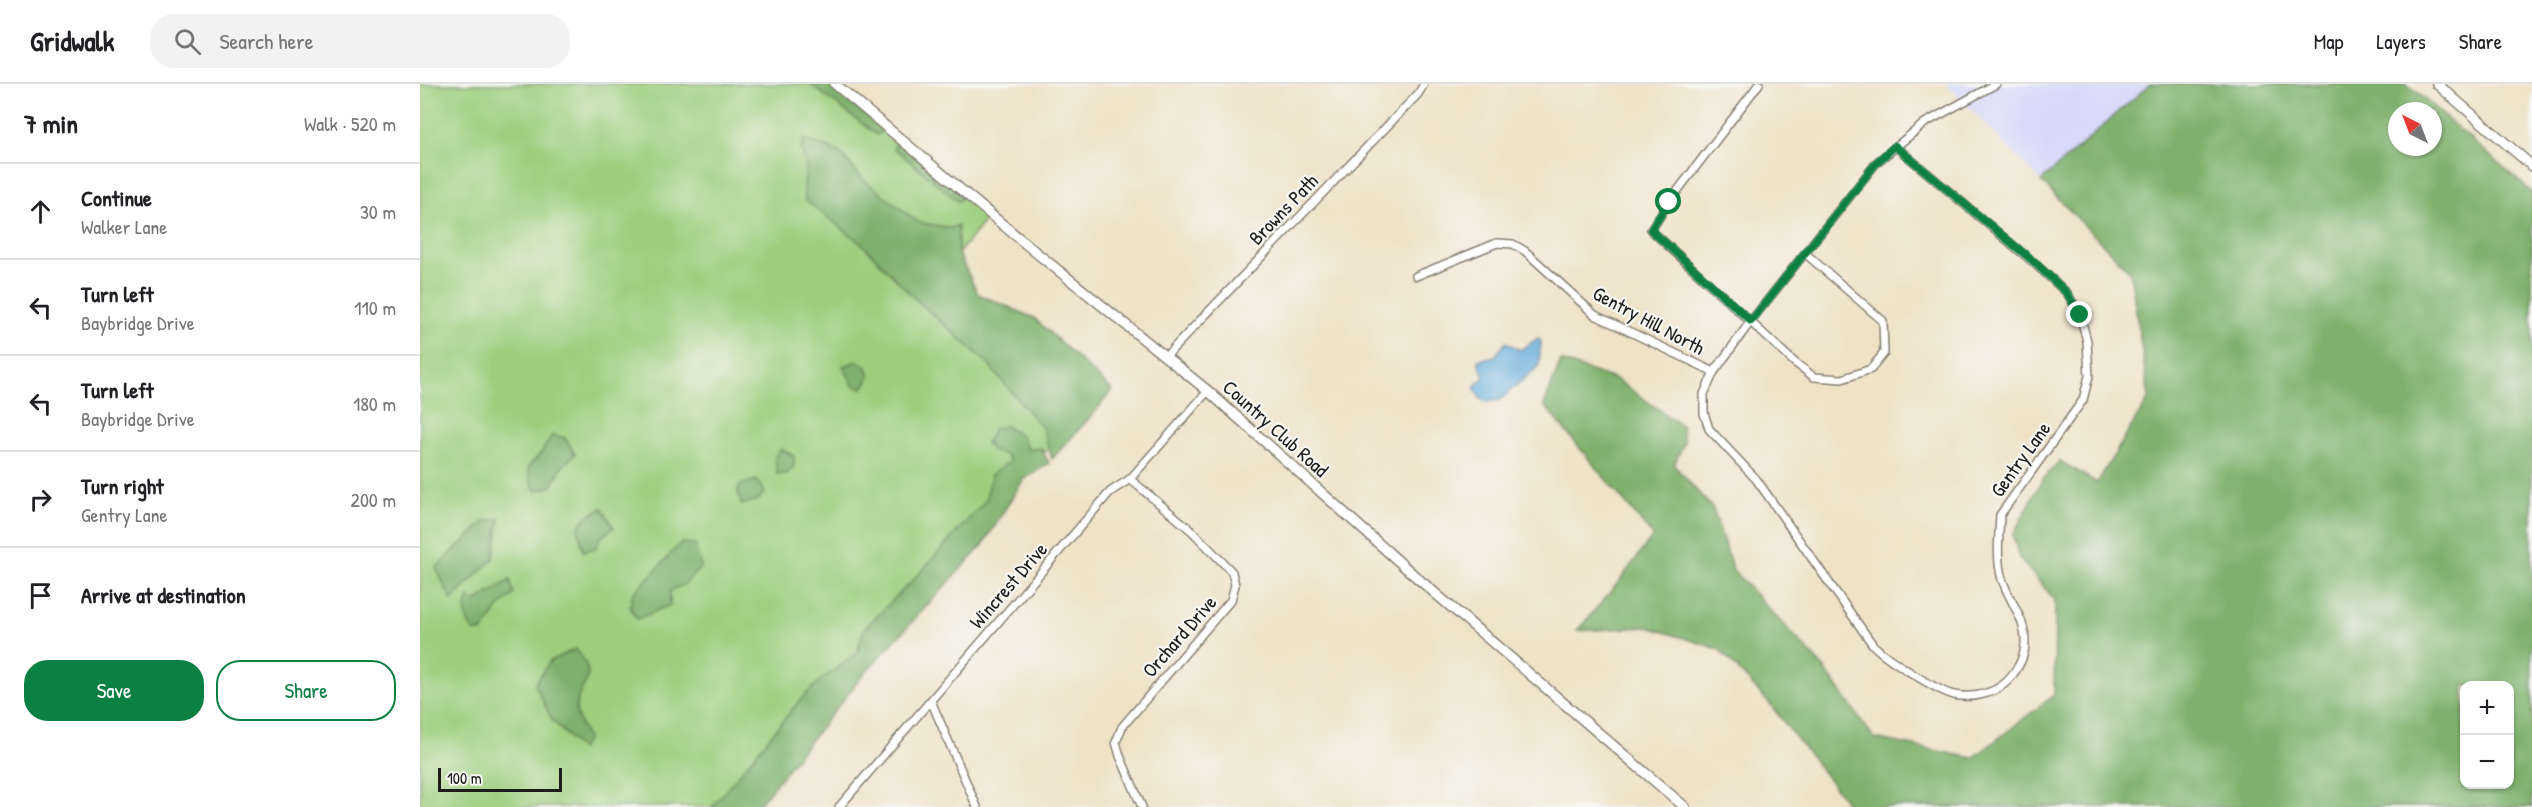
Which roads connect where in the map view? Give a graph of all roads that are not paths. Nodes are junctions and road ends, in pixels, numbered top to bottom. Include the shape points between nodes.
1 (835, 84) edge
2 (1424, 84) edge
3 (1760, 84) edge
4 (1996, 84) edge
5 (2437, 84) edge
6 (1895, 146) junction
7 (2532, 166) edge
8 (1806, 254) junction
9 (1416, 276) dead end
10 (1751, 321) junction
11 (1165, 357) junction
12 (1714, 372) junction
13 (1208, 391) junction
14 (1130, 479) junction
15 (931, 701) junction
16 (839, 807) edge
17 (977, 807) edge
18 (1142, 807) edge
19 (1685, 807) edge

1 - 11 street, Country Club Road
2 - 11 street, Browns Path
3 - 10 street via 1651,230
4 - 6 street, Gentry Lane via 1925,123
5 - 7 street
6 - 8 street, Gentry Lane via 1877,162
6 - 12 street, Gentry Lane via 2067,293 2080,315 2087,341 2089,376 2083,400 2000,515 2001,577 2024,627 2025,645 2021,665 2008,682 1973,697 1952,694 1887,658 1873,645 1756,479 1709,429 1704,394
8 - 10 street, Gentry Lane
8 - 10 street via 1883,321 1884,352 1871,369 1842,379 1814,377
9 - 12 street, Gentry Hill North via 1497,243 1513,244 1595,315
10 - 12 street, Gentry Lane
11 - 13 street, Country Club Road
13 - 14 street, Wincrest Drive
13 - 19 street, Country Club Road via 1415,576
14 - 15 street, Wincrest Drive via 1110,492
14 - 18 street, Orchard Drive via 1192,531 1232,572 1234,585 1232,600 1122,727 1116,742
15 - 16 street, Wincrest Drive
15 - 17 street

